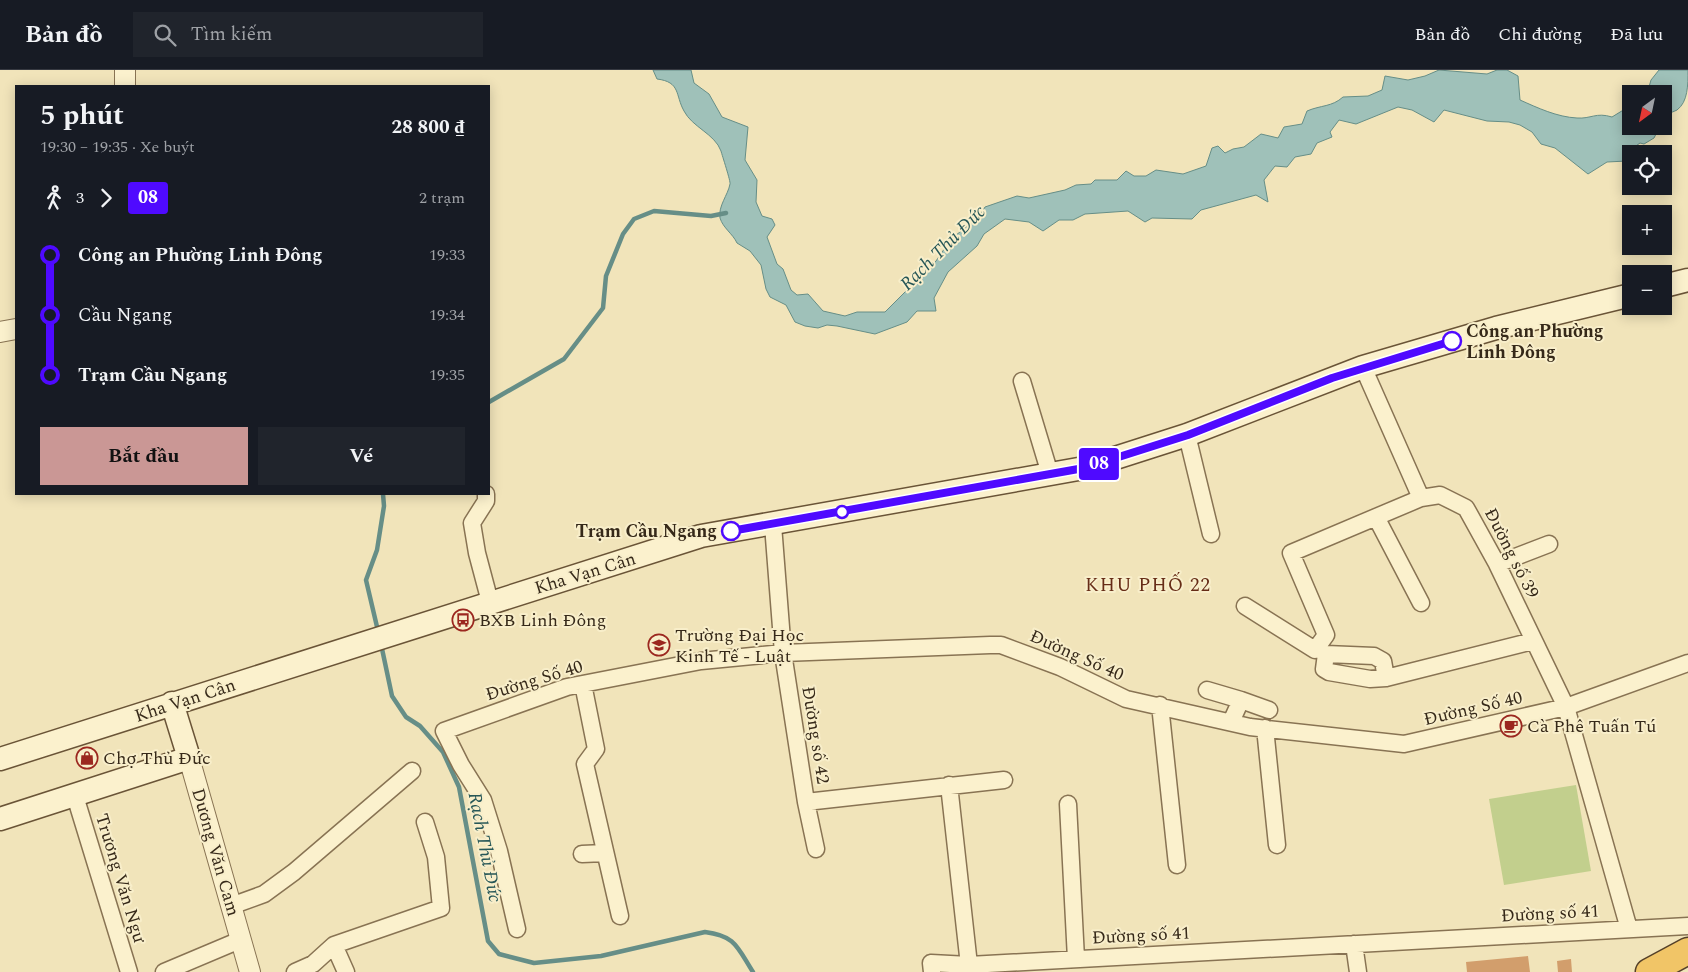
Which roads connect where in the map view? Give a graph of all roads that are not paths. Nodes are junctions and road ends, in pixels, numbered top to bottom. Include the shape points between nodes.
1 (125, 70) edge
2 (125, 85) edge
3 (1688, 280) edge
4 (1672, 284) edge
5 (1622, 297) edge
6 (15, 329) edge
7 (0, 332) edge
8 (1364, 367) junction
9 (1022, 381) dead end
10 (1188, 435) junction
11 (1050, 474) junction
12 (486, 495) edge
13 (1421, 498) junction
14 (1376, 517) junction
15 (773, 524) junction
16 (1211, 534) dead end
17 (1549, 544) dead end
18 (1497, 564) junction
19 (490, 602) junction
20 (1421, 603) dead end
21 (1245, 606) dead end
22 (1533, 641) junction
23 (783, 653) junction
24 (1688, 663) edge
25 (1386, 678) dead end
26 (583, 684) junction
27 (1207, 690) dead end
28 (1240, 700) junction
29 (172, 704) junction
30 (1160, 705) junction
31 (1566, 707) junction
32 (1269, 710) dead end
33 (1232, 722) junction
34 (1265, 728) junction
35 (189, 758) junction
36 (0, 759) edge
37 (412, 771) dead end
38 (1004, 780) dead end
39 (949, 785) junction
40 (75, 796) junction
41 (806, 802) junction
42 (1068, 804) dead end
43 (0, 819) edge
44 (425, 822) dead end
45 (1276, 845) dead end
46 (816, 849) dead end
47 (605, 853) junction
48 (582, 854) dead end
49 (1177, 865) dead end
50 (231, 906) junction
51 (620, 916) dead end
52 (1688, 926) edge
53 (517, 929) dead end
54 (1629, 929) junction
55 (240, 940) junction
56 (1354, 944) junction
57 (334, 946) junction
58 (1688, 951) edge
59 (1076, 959) junction
60 (969, 965) junction
61 (932, 968) edge
62 (129, 972) edge
63 (164, 972) edge
64 (250, 972) edge
65 (295, 972) edge
66 (346, 972) edge
67 (1358, 972) edge
68 (1649, 972) edge

1 - 2 street
3 - 4 main road
5 - 8 main road, Kha Vạn Cân via 1496,328
6 - 7 street
8 - 10 main road, Kha Vạn Cân
8 - 13 street
9 - 11 street
10 - 11 main road, Kha Vạn Cân via 1084,468
10 - 16 street
11 - 15 main road, Kha Vạn Cân
12 - 19 street via 486,501 472,523
13 - 14 street
13 - 18 street, Đường số 39 via 1440,495 1466,508
14 - 20 street
14 - 21 street via 1291,553 1326,635 1315,650
15 - 19 main road, Kha Vạn Cân via 701,536
15 - 23 street, Đường số 42
17 - 18 street
18 - 22 street, Đường số 39
19 - 29 main road, Kha Vạn Cân
22 - 25 street
22 - 31 street, Đường số 39
23 - 26 street, Đường Số 40 via 702,660
23 - 30 street, Đường Số 40 via 1002,645 1060,666 1126,699
23 - 41 street, Đường số 42
24 - 31 street, Đường Số 40
26 - 47 street via 596,749 585,764
26 - 53 street, Đường Số 40 via 444,731 484,800
27 - 28 street
28 - 32 street
28 - 33 street
29 - 35 main road, Dương Văn Cam
29 - 36 main road, Kha Vạn Cân
30 - 33 street, Đường Số 40
30 - 49 street
31 - 34 street, Đường Số 40 via 1404,744
31 - 54 street, Đường số 41
33 - 34 street, Đường Số 40
34 - 45 street
35 - 40 main road
35 - 50 street, Dương Văn Cam
37 - 50 street via 264,894
38 - 39 street, Đường số 42
39 - 41 street, Đường số 42
39 - 60 street
40 - 43 main road
40 - 62 street, Trương Văn Ngư
41 - 46 street, Đường số 42
42 - 59 street
44 - 57 street via 436,857 440,908
47 - 48 street
47 - 51 street
50 - 55 street, Dương Văn Cam
52 - 54 street, Đường số 41
54 - 56 street, Đường số 41
55 - 63 street
55 - 64 street, Dương Văn Cam
56 - 59 street, Đường số 41
56 - 67 street
57 - 65 street via 313,964
57 - 66 street
58 - 68 highway
59 - 60 street, Đường số 41
60 - 61 street, Đường số 41

